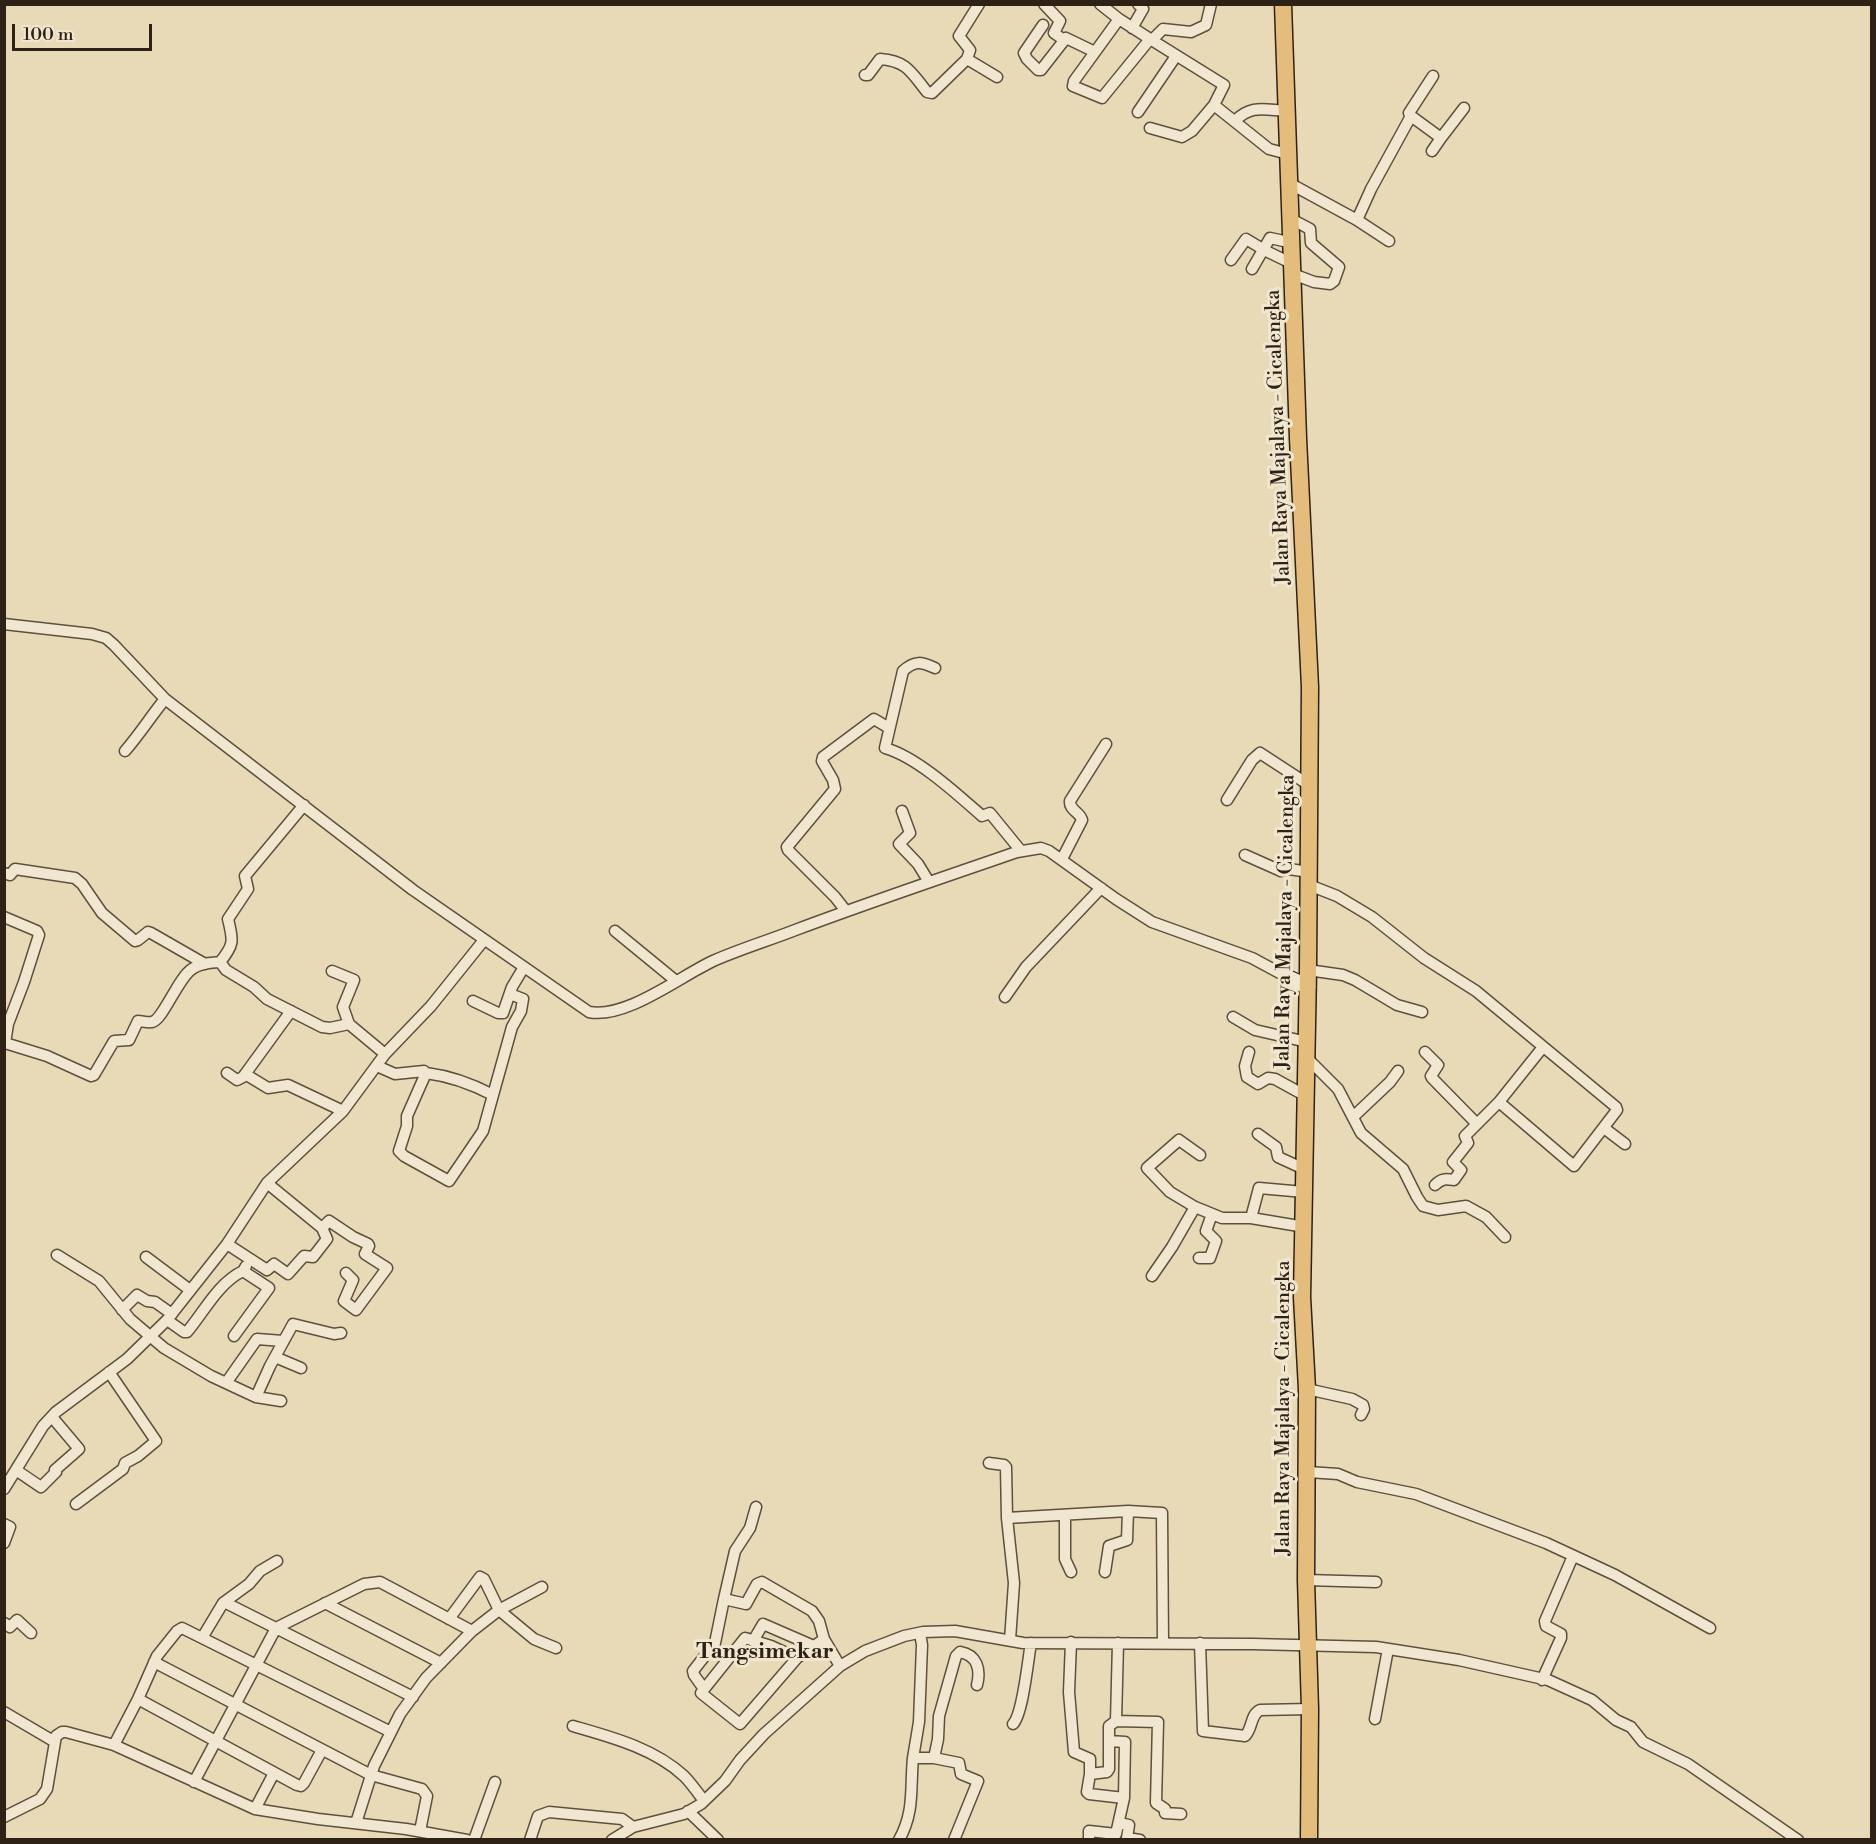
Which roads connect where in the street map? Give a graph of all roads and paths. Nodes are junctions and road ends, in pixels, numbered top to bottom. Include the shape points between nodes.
1 (979, 4) edge
2 (1044, 4) edge
3 (1100, 4) edge
4 (1138, 4) edge
5 (1211, 4) edge
6 (1283, 8) edge
7 (1119, 19) junction
8 (1043, 25) dead end
9 (1132, 28) junction
10 (1064, 40) junction
11 (1151, 40) junction
12 (1095, 52) junction
13 (1176, 56) junction
14 (967, 59) junction
15 (865, 75) dead end
16 (1433, 76) dead end
17 (997, 77) dead end
18 (1214, 105) junction
19 (1464, 108) dead end
20 (1287, 111) junction
21 (1138, 112) dead end
22 (1411, 116) junction
23 (1235, 121) junction
24 (1150, 128) dead end
25 (1442, 138) junction
26 (1432, 151) dead end
27 (1288, 154) junction
28 (1289, 183) junction
29 (1291, 219) junction
30 (1357, 220) junction
31 (1389, 241) dead end
32 (1293, 243) junction
33 (1263, 249) junction
34 (1231, 260) dead end
35 (1252, 269) dead end
36 (1293, 269) junction
37 (4, 624) edge
38 (935, 668) dead end
39 (165, 699) junction
40 (889, 728) junction
41 (1106, 744) dead end
42 (125, 751) dead end
43 (1309, 785) junction
44 (1227, 800) dead end
45 (304, 805) junction
46 (902, 811) dead end
47 (1021, 851) junction
48 (1245, 855) dead end
49 (1062, 859) junction
50 (4, 873) edge
51 (1309, 878) junction
52 (929, 882) junction
53 (1101, 888) junction
54 (846, 911) junction
55 (4, 917) edge
56 (615, 931) dead end
57 (484, 940) junction
58 (220, 962) junction
59 (206, 964) junction
60 (524, 967) junction
61 (1308, 969) junction
62 (332, 971) dead end
63 (1290, 979) joint
64 (676, 981) junction
65 (1308, 987) junction
66 (510, 994) junction
67 (1005, 997) dead end
68 (473, 1001) dead end
69 (291, 1011) junction
70 (1422, 1012) dead end
71 (1233, 1017) dead end
72 (349, 1024) junction
73 (5, 1043) edge
74 (1543, 1047) junction
75 (1249, 1052) dead end
76 (1425, 1052) dead end
77 (385, 1054) junction
78 (376, 1066) junction
79 (1306, 1069) junction
80 (1398, 1071) dead end
81 (227, 1073) dead end
82 (426, 1073) junction
83 (245, 1074) junction
84 (494, 1095) junction
85 (1499, 1102) junction
86 (343, 1111) junction
87 (1353, 1117) junction
88 (1477, 1124) junction
89 (1604, 1128) junction
90 (1258, 1134) dead end
91 (1625, 1144) dead end
92 (1200, 1155) dead end
93 (1304, 1169) junction
94 (267, 1183) junction
95 (1435, 1185) dead end
96 (1304, 1192) junction
97 (1195, 1207) junction
98 (1212, 1214) junction
99 (1251, 1218) junction
100 (1305, 1227) junction
101 (322, 1228) junction
102 (1505, 1237) dead end
103 (227, 1244) junction
104 (57, 1255) dead end
105 (147, 1257) dead end
106 (251, 1258) junction
107 (1199, 1258) dead end
108 (243, 1271) junction
109 (346, 1273) dead end
110 (1152, 1276) dead end
111 (190, 1290) junction
112 (122, 1310) junction
113 (169, 1317) junction
114 (341, 1333) dead end
115 (234, 1336) dead end
116 (151, 1337) junction
117 (283, 1341) junction
118 (275, 1357) junction
119 (301, 1368) dead end
120 (109, 1372) junction
121 (226, 1383) junction
122 (1307, 1389) junction
123 (256, 1397) junction
124 (281, 1401) dead end
125 (1361, 1415) dead end
126 (51, 1417) junction
127 (988, 1463) dead end
128 (16, 1470) junction
129 (1308, 1472) junction
130 (4, 1489) edge
131 (76, 1504) dead end
132 (756, 1507) dead end
133 (1128, 1511) junction
134 (1065, 1515) junction
135 (1007, 1518) junction
136 (4, 1524) edge
137 (4, 1543) edge
138 (1573, 1556) junction
139 (277, 1561) dead end
140 (1071, 1572) dead end
141 (1105, 1572) dead end
142 (1306, 1580) junction
143 (1376, 1582) dead end
144 (542, 1587) dead end
145 (724, 1599) junction
146 (325, 1603) junction
147 (228, 1604) dead end
148 (499, 1610) junction
149 (449, 1619) junction
150 (4, 1623) edge
151 (276, 1628) junction
152 (1710, 1628) dead end
153 (472, 1631) junction
154 (31, 1633) dead end
155 (920, 1633) junction
156 (971, 1634) junction
157 (202, 1638) junction
158 (1010, 1640) junction
159 (753, 1641) junction
160 (1031, 1642) junction
161 (1071, 1642) junction
162 (820, 1643) junction
163 (1118, 1643) junction
164 (1163, 1643) junction
165 (1200, 1643) junction
166 (1308, 1645) junction
167 (556, 1648) dead end
168 (1388, 1649) junction
169 (965, 1652) junction
170 (797, 1658) junction
171 (154, 1662) junction
172 (441, 1662) junction
173 (255, 1665) junction
174 (840, 1666) junction
175 (1542, 1680) junction
176 (977, 1685) dead end
177 (704, 1689) junction
178 (412, 1697) junction
179 (138, 1700) junction
180 (235, 1703) junction
181 (1310, 1709) junction
182 (4, 1712) edge
183 (1375, 1719) dead end
184 (1116, 1721) junction
185 (1013, 1724) dead end
186 (573, 1726) dead end
187 (391, 1732) junction
188 (215, 1741) junction
189 (1109, 1741) junction
190 (55, 1742) junction
191 (114, 1745) junction
192 (322, 1750) junction
193 (912, 1758) junction
194 (934, 1758) junction
195 (274, 1773) junction
196 (1090, 1774) junction
197 (371, 1775) junction
198 (194, 1782) junction
199 (495, 1782) dead end
200 (1124, 1798) junction
201 (704, 1802) junction
202 (255, 1809) junction
203 (688, 1811) junction
204 (1181, 1814) dead end
205 (4, 1817) edge
206 (356, 1823) junction
207 (1119, 1823) junction
208 (633, 1827) junction
209 (404, 1834) edge
210 (426, 1834) edge
211 (620, 1838) edge
212 (468, 1839) edge
213 (474, 1839) edge
214 (530, 1839) edge
215 (718, 1839) edge
216 (899, 1839) edge
217 (954, 1839) edge
218 (1089, 1839) edge
219 (1140, 1839) edge
220 (1309, 1839) edge
221 (1798, 1839) edge

1 - 14 street via 959,36 970,50
2 - 10 street via 1060,21 1054,33
3 - 7 street
4 - 9 street via 1143,9
5 - 11 street via 1206,25 1191,32 1163,29
6 - 20 main road, Jalan Raya Majalaya - Cicalengka
7 - 9 street
7 - 12 street
8 - 10 street via 1024,53 1036,69 1041,70
9 - 11 street
10 - 12 street via 1068,38
11 - 12 street via 1102,98 1073,86
11 - 13 street
13 - 18 street via 1224,85
13 - 21 street
14 - 15 street via 931,93 899,62 880,59
14 - 17 street
16 - 22 street via 1409,112
18 - 23 street
18 - 24 street via 1182,137
19 - 25 street
20 - 23 street via 1252,109
20 - 27 main road, Jalan Raya Majalaya - Cicalengka
22 - 25 street
22 - 30 street
23 - 27 street via 1272,151
25 - 26 street
27 - 28 main road, Jalan Raya Majalaya - Cicalengka
28 - 29 main road, Jalan Raya Majalaya - Cicalengka
28 - 30 street
29 - 32 main road, Jalan Raya Majalaya - Cicalengka
29 - 36 street via 1310,229 1311,243 1339,267 1330,284 1314,282
30 - 31 street
32 - 33 street via 1270,237
32 - 36 main road, Jalan Raya Majalaya - Cicalengka
33 - 34 street via 1246,239
33 - 35 street
33 - 36 street
36 - 43 main road, Jalan Raya Majalaya - Cicalengka via 1309,675
37 - 39 street via 106,638
38 - 40 street via 920,661 903,671
39 - 42 street
39 - 45 street
40 - 47 street via 885,748 897,751 953,790 982,816 990,813
40 - 54 street via 874,719 823,757 835,789 787,846
41 - 49 street via 1070,801 1082,820
43 - 44 street via 1260,753
43 - 51 main road, Jalan Raya Majalaya - Cicalengka
45 - 57 street
45 - 58 street via 245,876 248,889 228,919 232,946
46 - 52 street via 910,833 899,844
47 - 49 street via 1041,848
47 - 52 street
48 - 51 street
49 - 53 street
50 - 59 street via 10,875 15,869 75,878 102,913 135,940 151,933
51 - 61 main road, Jalan Raya Majalaya - Cicalengka
51 - 74 street via 1372,917 1424,958 1476,991
52 - 54 street
53 - 63 street via 1152,922 1252,958
53 - 67 street via 1026,967
54 - 64 street via 713,961
55 - 73 street via 39,934
56 - 64 street
57 - 60 street
57 - 77 street via 431,1006
58 - 59 street
58 - 69 street via 260,994
59 - 73 street via 182,978 157,1019 138,1021 129,1040 114,1041 93,1076
60 - 64 street via 579,1007 596,1013 623,1009
60 - 66 street
61 - 65 main road, Jalan Raya Majalaya - Cicalengka
61 - 70 street via 1343,975 1397,1005
62 - 72 street via 354,981 343,1007
63 - 65 street
65 - 79 main road, Jalan Raya Majalaya - Cicalengka
66 - 68 street via 503,1012
66 - 84 street via 523,999
69 - 72 street via 326,1028
69 - 83 street
71 - 79 street
72 - 77 street
74 - 85 street
74 - 89 street via 1616,1107
75 - 79 street via 1247,1077 1258,1084
76 - 88 street via 1438,1065 1432,1078
77 - 78 street
78 - 82 street via 395,1074
78 - 86 street
79 - 87 street via 1338,1089
79 - 93 main road, Jalan Raya Majalaya - Cicalengka
80 - 87 street
81 - 83 street via 239,1080
82 - 84 street via 448,1076
82 - 84 street via 407,1116 399,1151 447,1181 483,1131
83 - 86 street via 268,1088 288,1085
85 - 88 street
85 - 89 street via 1574,1166
86 - 94 street
87 - 102 street via 1361,1133 1403,1169 1423,1206 1433,1210 1461,1206 1474,1209
88 - 95 street via 1465,1136 1468,1142 1454,1161 1461,1170 1455,1180 1441,1179
89 - 91 street
90 - 93 street via 1276,1147 1278,1157
92 - 97 street via 1179,1140 1148,1168 1170,1192
93 - 96 main road, Jalan Raya Majalaya - Cicalengka
94 - 101 street
94 - 103 street
96 - 99 street via 1259,1188
96 - 100 main road, Jalan Raya Majalaya - Cicalengka
97 - 98 street
97 - 110 street
98 - 99 street
98 - 107 street via 1206,1231 1216,1241 1210,1258
99 - 100 street
100 - 122 main road, Jalan Raya Majalaya - Cicalengka via 1302,1297
101 - 106 street via 327,1239 314,1257 304,1256 288,1274 274,1264 267,1270
101 - 109 street via 329,1221 368,1244 365,1254 387,1268 356,1310 344,1301 353,1280
103 - 106 street
103 - 111 street
104 - 112 street via 91,1275
105 - 111 street
106 - 108 street
108 - 113 street via 234,1275 187,1332
108 - 115 street via 269,1288
111 - 113 street
112 - 113 street via 137,1295 154,1302
112 - 116 street
113 - 116 street
114 - 117 street via 294,1324
116 - 120 street
116 - 121 street
117 - 118 street
117 - 121 street via 258,1339
118 - 119 street
118 - 123 street
120 - 126 street
120 - 131 street via 156,1441
121 - 123 street
122 - 125 street via 1352,1399 1363,1405
122 - 129 main road, Jalan Raya Majalaya - Cicalengka
123 - 124 street
126 - 128 street
126 - 128 street via 79,1449 41,1487
127 - 135 street via 1006,1467
128 - 130 street
129 - 138 street via 1338,1474 1357,1482 1416,1494
129 - 142 main road, Jalan Raya Majalaya - Cicalengka
132 - 145 street via 750,1528 735,1551
133 - 134 street
133 - 141 street via 1127,1540 1109,1546
133 - 164 street via 1163,1515
134 - 135 street
134 - 140 street via 1065,1559
135 - 158 street via 1014,1583
136 - 137 street via 10,1527
138 - 152 street
138 - 175 street via 1545,1621 1561,1638
139 - 157 street via 223,1603
142 - 143 street
142 - 166 main road, Jalan Raya Majalaya - Cicalengka
144 - 148 street
145 - 162 street via 746,1604 762,1582 812,1611 819,1621
145 - 177 street via 715,1642 693,1671
146 - 149 street via 364,1584 380,1582
146 - 151 street
146 - 172 street
147 - 151 street
148 - 149 street via 480,1577
148 - 153 street
148 - 167 street via 534,1639
149 - 153 street
150 - 154 street via 10,1627 16,1620
151 - 173 street
151 - 178 street
153 - 172 street
155 - 156 street
155 - 174 street via 879,1644
155 - 193 street via 920,1722
156 - 158 street
156 - 169 street
157 - 171 street via 179,1629
157 - 173 street
158 - 160 street
159 - 162 street via 763,1624
159 - 170 street
159 - 177 street via 744,1639
160 - 161 street
160 - 185 street via 1017,1720
161 - 163 street
161 - 196 street via 1069,1692 1074,1752 1090,1759
162 - 170 street
162 - 174 street
163 - 164 street
163 - 184 street
164 - 165 street
165 - 166 street
165 - 181 street via 1203,1731 1245,1736 1254,1714 1260,1710
166 - 168 street
166 - 181 main road, Jalan Raya Majalaya - Cicalengka
168 - 175 street via 1460,1660
168 - 183 street
169 - 176 street via 979,1666
169 - 194 street via 957,1654 949,1680 939,1716
170 - 177 street via 740,1724 702,1694
171 - 179 street
171 - 180 street
172 - 178 street
173 - 180 street
173 - 187 street
174 - 201 street via 764,1734
175 - 221 street via 1592,1700 1631,1727 1643,1742 1688,1764
178 - 187 street
179 - 188 street
179 - 191 street
180 - 188 street
180 - 192 street
181 - 220 main road, Jalan Raya Majalaya - Cicalengka
182 - 190 street
184 - 189 street via 1110,1725
184 - 204 street via 1158,1722 1156,1803 1165,1813
186 - 201 street via 635,1746 664,1762 684,1776
187 - 197 street
188 - 195 street
188 - 198 street
189 - 196 street via 1109,1770
189 - 200 street via 1125,1743
190 - 191 street via 59,1734 66,1732
190 - 205 street via 43,1797
191 - 198 street
192 - 195 street via 303,1785
192 - 197 street
193 - 194 street
193 - 216 street via 912,1800 906,1828
194 - 217 street via 959,1763 962,1774 978,1781
195 - 202 street
196 - 200 street via 1088,1794
197 - 206 street
197 - 210 street via 426,1792
198 - 202 street
199 - 213 street
200 - 207 street
201 - 203 street
202 - 206 street
203 - 208 street
203 - 215 street
206 - 209 street
207 - 218 street via 1116,1834 1089,1831
207 - 219 street via 1129,1825 1127,1838
208 - 211 street
208 - 214 street via 622,1820 549,1812 538,1816
209 - 210 street
210 - 212 street

